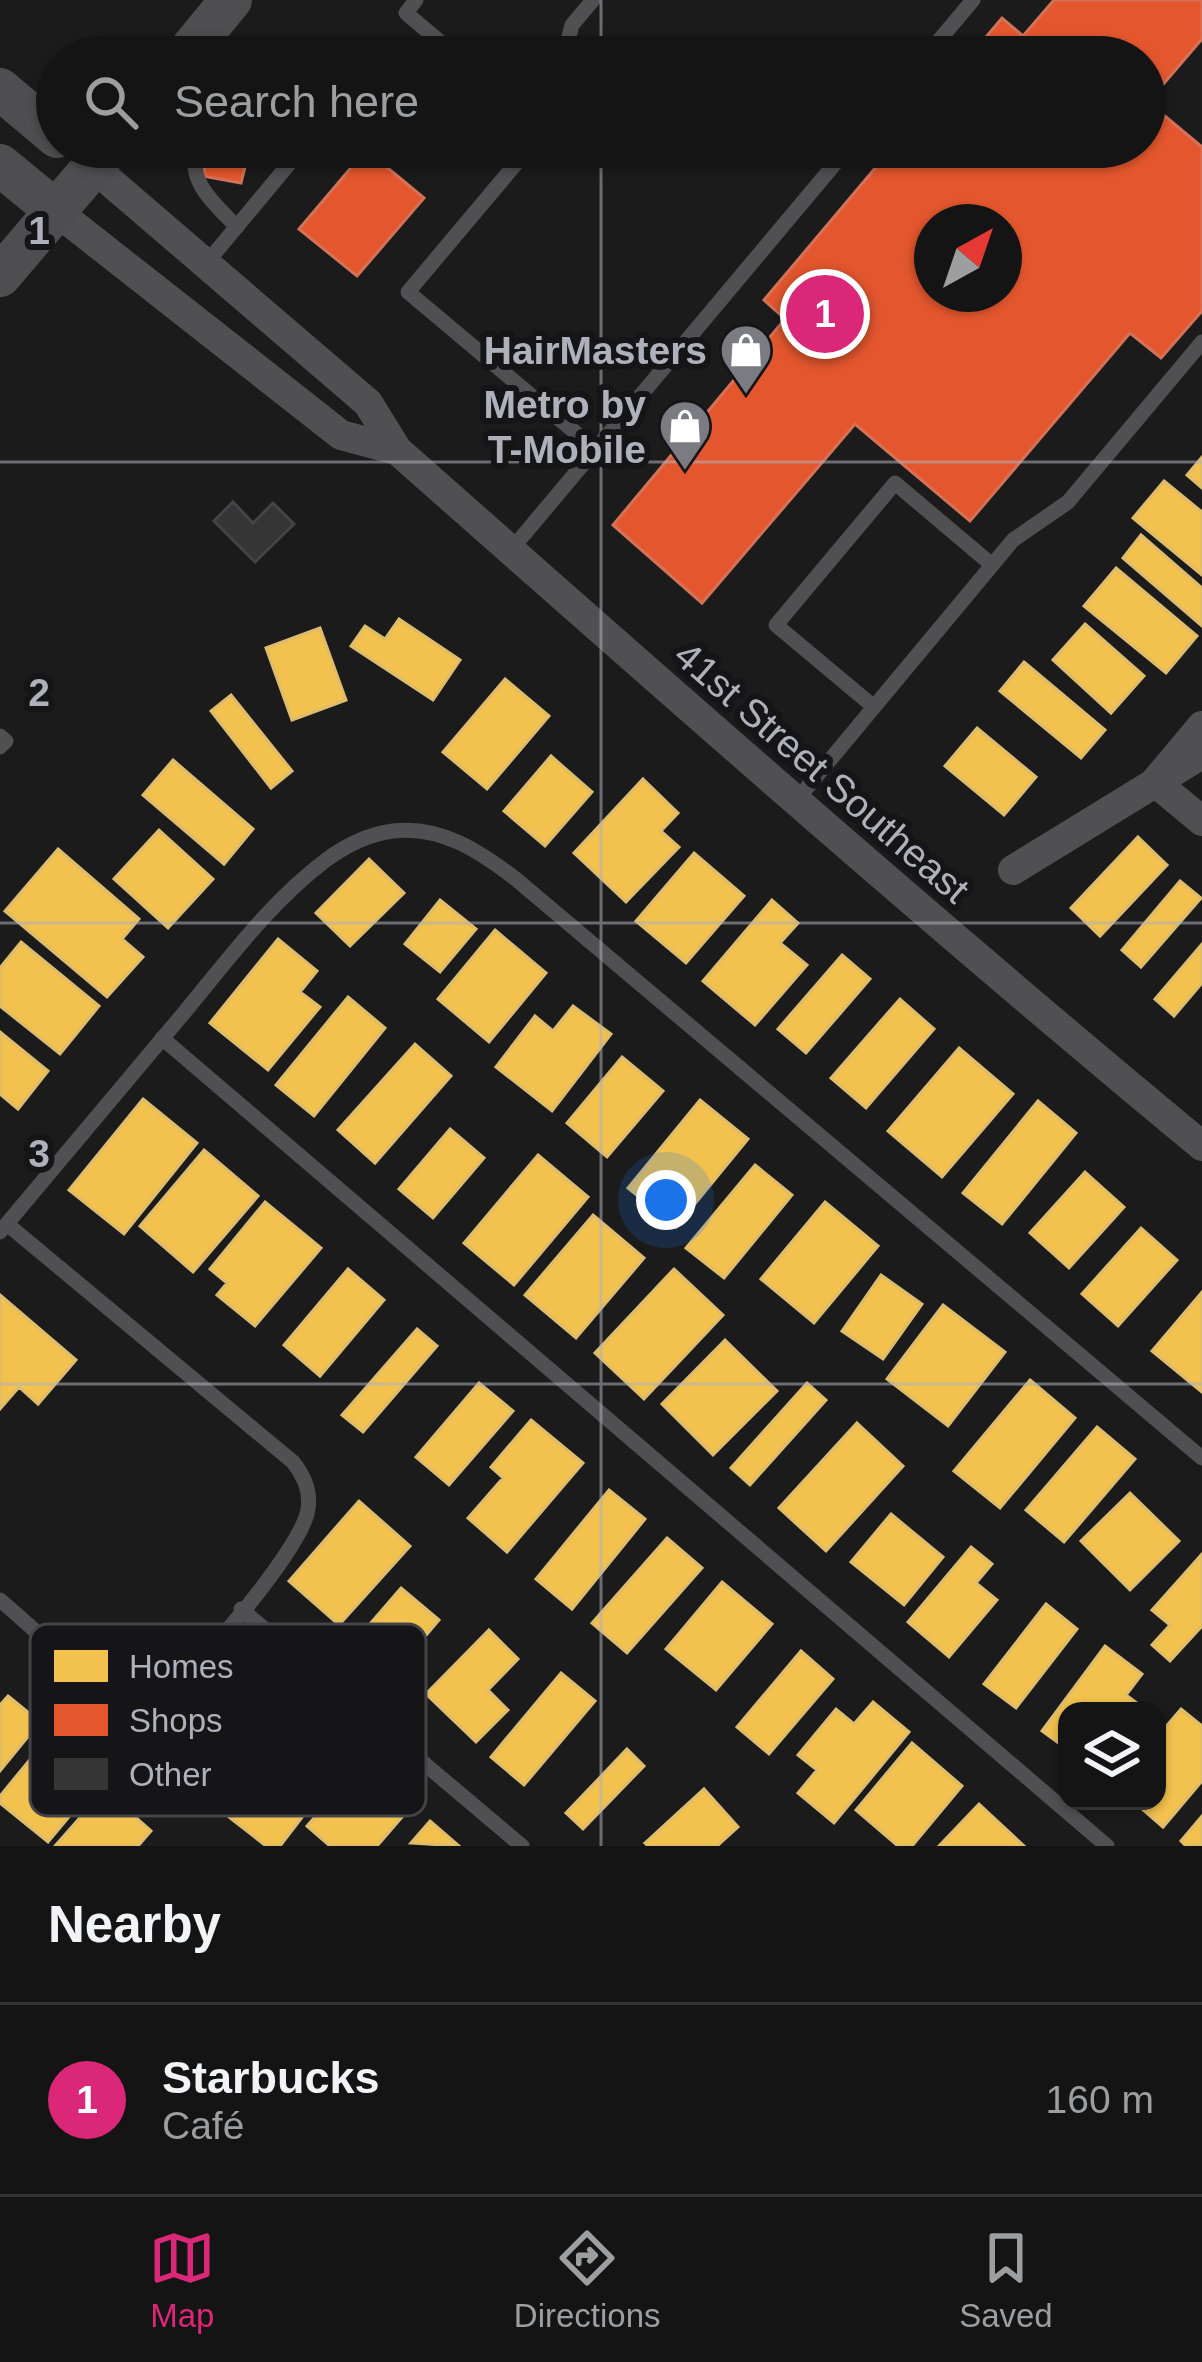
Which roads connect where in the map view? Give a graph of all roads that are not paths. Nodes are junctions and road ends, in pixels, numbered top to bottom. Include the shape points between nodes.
1 (416, 0) edge
2 (593, 0) edge
3 (974, 0) edge
4 (433, 36) edge
5 (569, 36) edge
6 (943, 36) edge
7 (0, 89) edge
8 (36, 119) edge
9 (0, 165) edge
10 (82, 168) edge
11 (105, 168) edge
12 (195, 168) edge
13 (286, 168) edge
14 (512, 168) edge
15 (831, 168) edge
16 (56, 211) junction
17 (237, 227) junction
18 (204, 266) junction
19 (0, 275) edge
20 (1202, 342) edge
21 (595, 449) junction
22 (397, 450) junction
23 (511, 550) junction
24 (992, 565) junction
25 (874, 707) junction
26 (1202, 726) edge
27 (0, 736) edge
28 (0, 747) edge
29 (1202, 754) edge
30 (1155, 782) junction
31 (795, 802) junction
32 (1202, 821) edge
33 (1013, 870) dead end
34 (163, 1038) junction
35 (1202, 1146) edge
36 (3, 1228) edge
37 (1202, 1458) edge
38 (0, 1600) edge
39 (241, 1610) junction
40 (229, 1624) edge
41 (258, 1624) edge
42 (30, 1625) edge
43 (426, 1765) edge
44 (522, 1846) edge
45 (1107, 1846) edge

1 - 4 lane via 406,13
2 - 5 lane
3 - 6 lane
7 - 8 main road
9 - 16 main road
10 - 16 main road
11 - 18 street, 41st Street Southeast
12 - 17 lane via 205,193
13 - 17 lane
14 - 21 lane via 408,292
15 - 21 lane
16 - 19 main road
16 - 22 street, 41st Street Southeast via 341,435
17 - 18 lane
18 - 22 street, 41st Street Southeast via 368,403
20 - 24 lane via 1069,502 1013,540
21 - 23 lane
22 - 23 street, 41st Street Southeast
23 - 31 street, 41st Street Southeast
24 - 25 lane
24 - 25 lane via 895,484 776,625
25 - 31 lane
26 - 30 street
27 - 28 lane
29 - 30 street
30 - 32 street
30 - 33 street
31 - 35 street, 41st Street Southeast
34 - 36 lane
34 - 37 lane via 260,922 330,856 392,831 458,841 517,880
34 - 45 lane
36 - 39 lane via 301,1472 309,1503 303,1526
38 - 42 lane
39 - 40 lane
39 - 41 lane
43 - 44 lane

